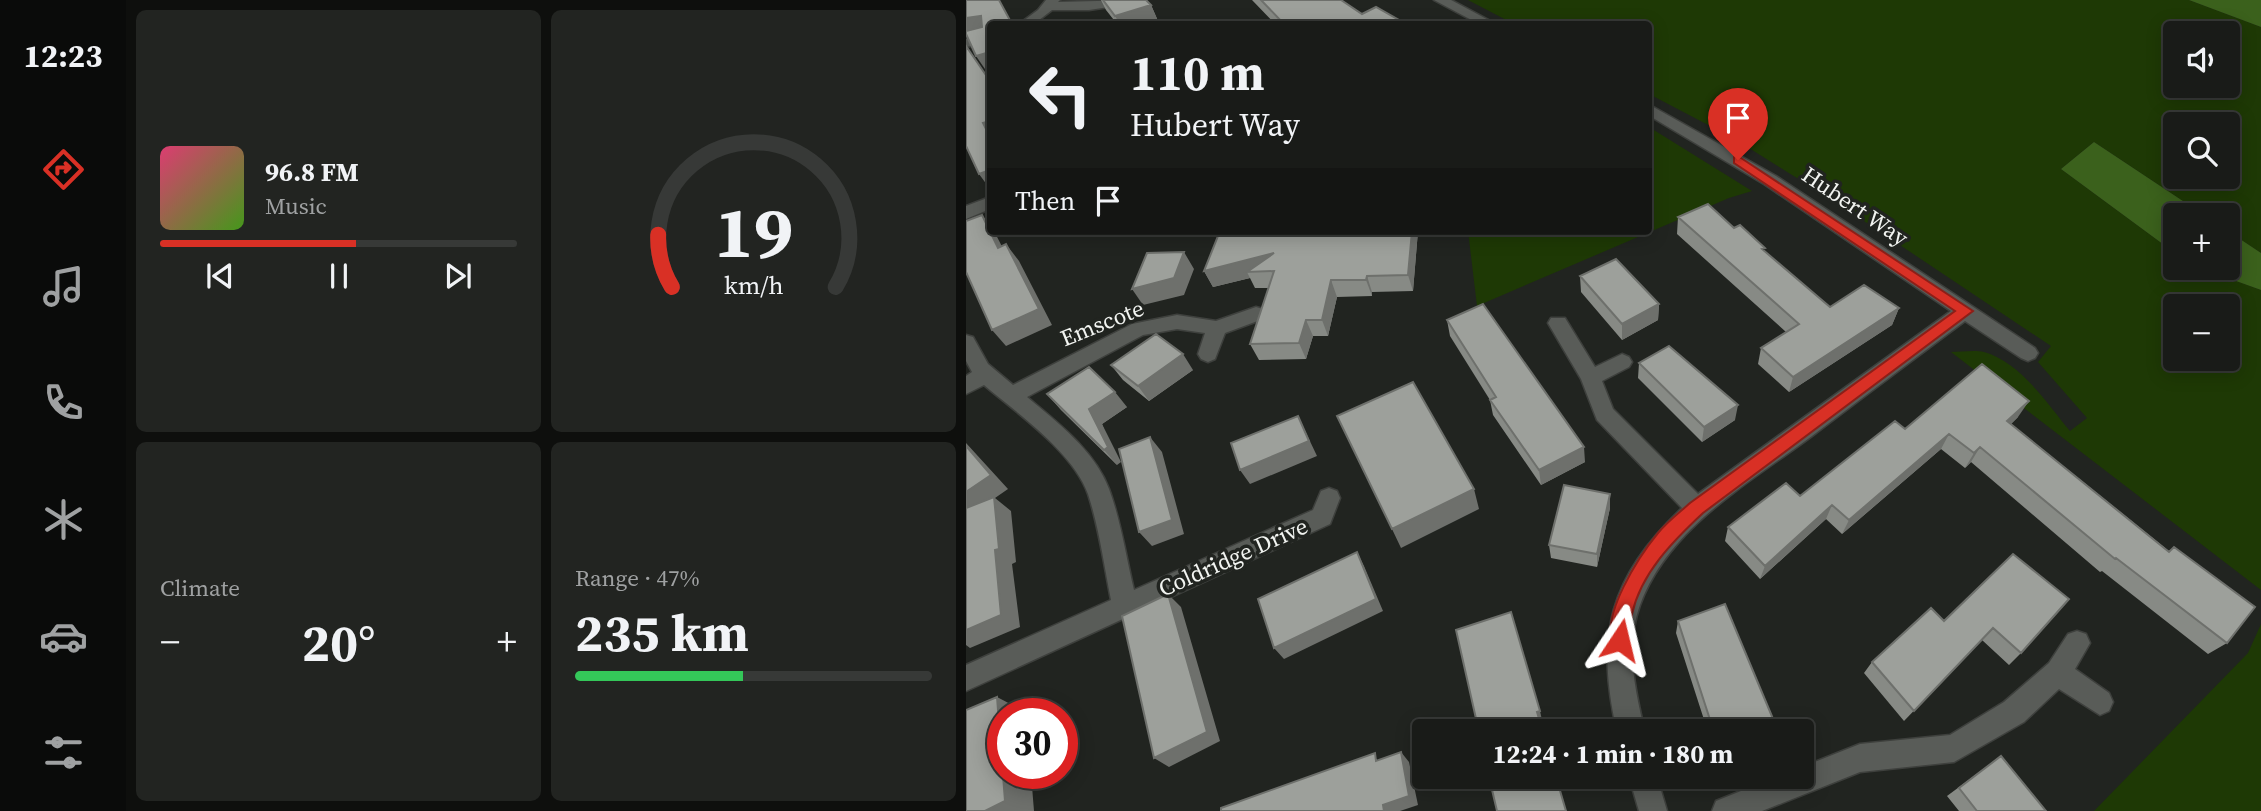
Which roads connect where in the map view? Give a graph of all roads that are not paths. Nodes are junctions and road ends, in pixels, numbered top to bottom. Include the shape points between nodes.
1 (1129, 0) edge
2 (1441, 0) edge
3 (1051, 3) edge
4 (1029, 21) edge
5 (1483, 21) edge
6 (987, 39) edge
7 (966, 43) edge
8 (1652, 110) edge
9 (987, 204) edge
10 (966, 213) edge
11 (1965, 311) junction
12 (1256, 314) dead end
13 (1558, 323) dead end
14 (1217, 328) junction
15 (966, 342) edge
16 (2028, 353) dead end
17 (1208, 354) dead end
18 (1622, 362) dead end
19 (985, 374) junction
20 (1591, 378) junction
21 (966, 386) edge
22 (1012, 395) junction
23 (1329, 498) dead end
24 (1697, 508) junction
25 (1125, 605) junction
26 (2077, 643) dead end
27 (2058, 672) junction
28 (966, 678) edge
29 (2100, 702) dead end
30 (1627, 719) edge
31 (1647, 789) edge
32 (1653, 811) edge
33 (1726, 811) edge

1 - 3 street via 1089,6
2 - 5 street
3 - 4 street
6 - 7 street
8 - 11 street, Hubert Way via 1770,180
9 - 10 street
11 - 16 street, Hubert Way
11 - 24 street
12 - 14 street, Emscote
13 - 20 street
14 - 17 street
14 - 22 street, Emscote via 1177,322 1139,330
15 - 19 street
18 - 20 street
19 - 21 street
19 - 22 street
20 - 24 street via 1604,414
22 - 25 street via 1079,460 1098,490
23 - 25 street, Coldridge Drive via 1322,517
24 - 30 street via 1666,537 1640,571 1623,614 1617,666
25 - 28 street, Coldridge Drive
26 - 27 street
27 - 29 street
27 - 33 street via 2014,712 1954,748 1860,758
31 - 32 street

